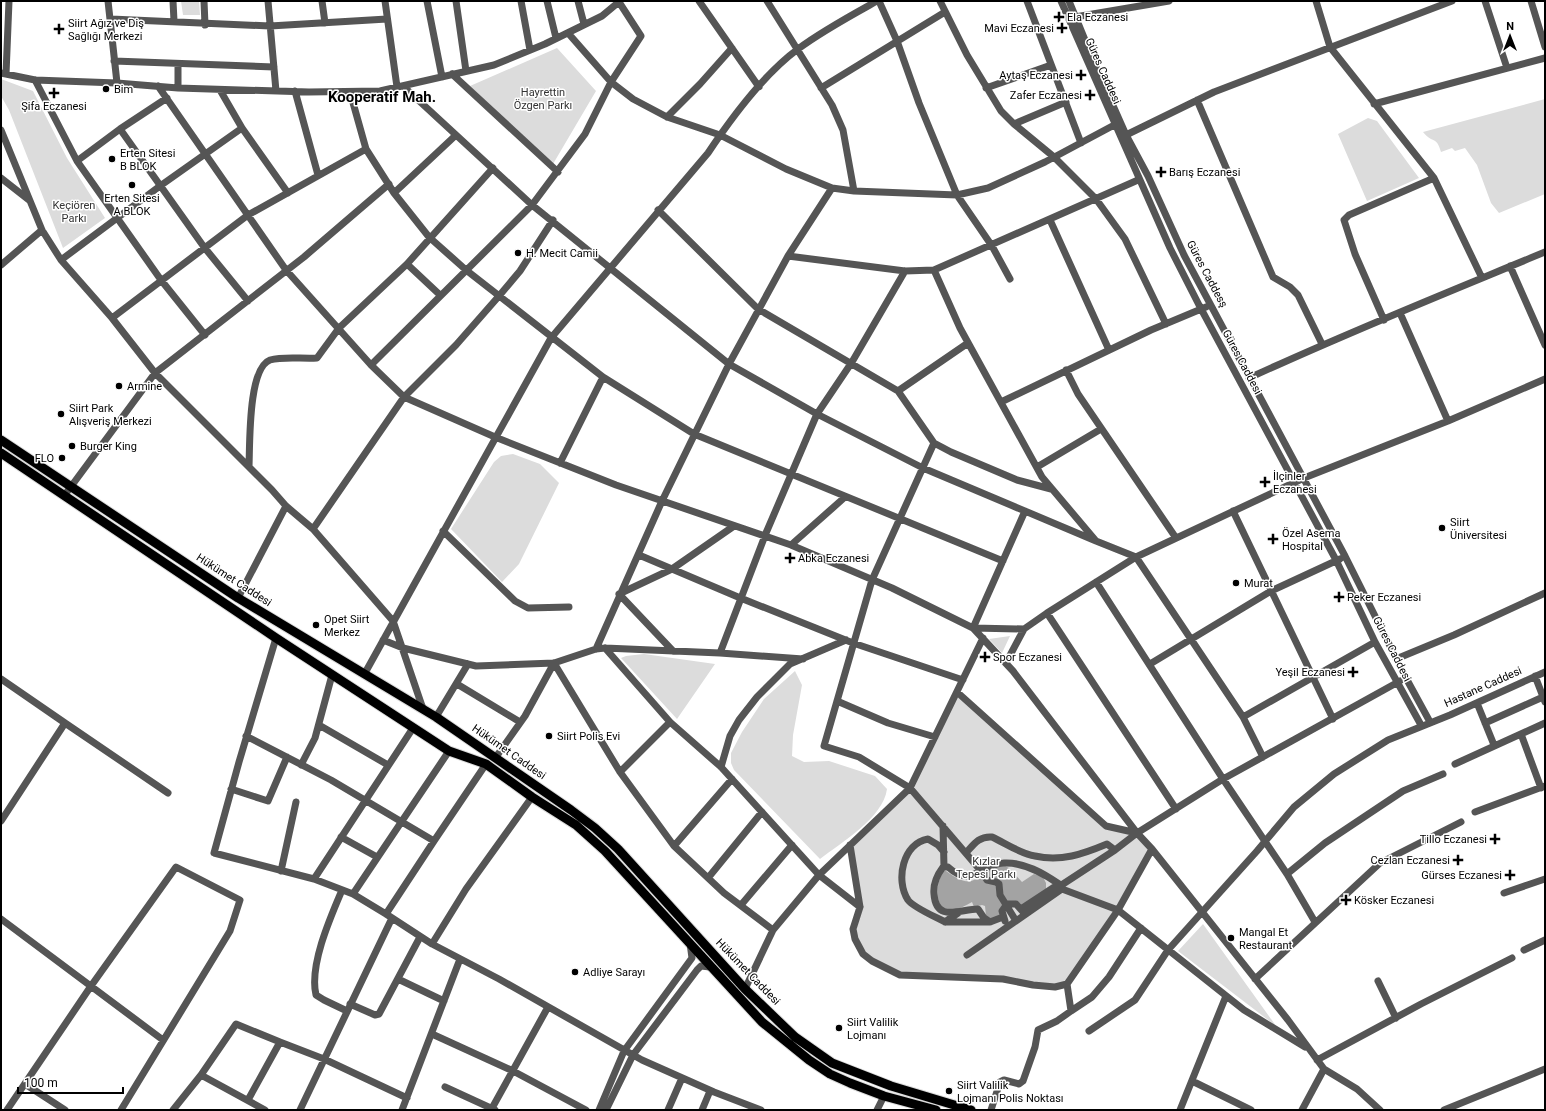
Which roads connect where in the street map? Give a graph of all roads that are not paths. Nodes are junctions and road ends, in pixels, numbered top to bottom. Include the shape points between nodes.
1 (9, 1) edge
2 (108, 1) edge
3 (173, 1) edge
4 (204, 1) edge
5 (268, 1) edge
6 (322, 1) edge
7 (385, 1) edge
8 (427, 1) edge
9 (456, 1) edge
10 (522, 1) edge
11 (547, 1) edge
12 (578, 1) edge
13 (699, 1) edge
14 (777, 1) edge
15 (878, 1) edge
16 (940, 1) edge
17 (1027, 1) edge
18 (1061, 1) edge
19 (1069, 1) edge
20 (1169, 1) edge
21 (1316, 1) edge
22 (1452, 1) edge
23 (1485, 1) edge
24 (1531, 1) edge
25 (616, 3) edge
26 (769, 3) edge
27 (1435, 4) edge
28 (945, 12) junction
29 (1075, 18) junction
30 (111, 19) junction
31 (387, 19) junction
32 (174, 21) junction
33 (325, 23) junction
34 (584, 24) junction
35 (205, 25) junction
36 (270, 26) junction
37 (568, 33) junction
38 (556, 38) junction
39 (897, 41) junction
40 (1330, 47) junction
41 (1545, 47) edge
42 (732, 48) junction
43 (797, 49) junction
44 (530, 50) junction
45 (1545, 58) edge
46 (114, 61) junction
47 (178, 64) junction
48 (1051, 65) junction
49 (274, 67) junction
50 (1507, 68) junction
51 (466, 71) junction
52 (4, 74) edge
53 (452, 74) junction
54 (442, 77) junction
55 (35, 80) junction
56 (611, 82) junction
57 (117, 83) junction
58 (158, 86) junction
59 (400, 86) junction
60 (759, 87) junction
61 (178, 88) junction
62 (821, 88) junction
63 (986, 88) junction
64 (220, 90) junction
65 (276, 90) junction
66 (295, 91) junction
67 (350, 92) junction
68 (167, 98) junction
69 (1197, 100) junction
70 (1066, 102) junction
71 (1374, 104) junction
72 (667, 117) junction
73 (1014, 124) junction
74 (1117, 124) junction
75 (242, 128) junction
76 (120, 129) junction
77 (1, 130) edge
78 (456, 134) junction
79 (720, 135) junction
80 (1126, 135) junction
81 (1081, 143) junction
82 (366, 149) junction
83 (205, 155) junction
84 (1054, 156) junction
85 (77, 161) junction
86 (493, 168) junction
87 (558, 172) junction
88 (318, 175) junction
89 (1, 178) edge
90 (1434, 178) junction
91 (1138, 180) junction
92 (389, 184) junction
93 (160, 186) junction
94 (832, 188) junction
95 (854, 191) junction
96 (394, 192) junction
97 (288, 193) junction
98 (957, 195) junction
99 (1096, 199) junction
100 (30, 200) junction
101 (532, 205) junction
102 (658, 210) junction
103 (248, 215) junction
104 (117, 219) junction
105 (553, 220) junction
106 (1050, 220) junction
107 (42, 230) junction
108 (429, 237) junction
109 (992, 246) junction
110 (204, 247) junction
111 (1545, 252) edge
112 (788, 256) junction
113 (61, 260) junction
114 (407, 264) junction
115 (1, 265) edge
116 (1510, 266) junction
117 (610, 267) junction
118 (286, 270) junction
119 (466, 270) junction
120 (934, 270) junction
121 (905, 271) junction
122 (1482, 278) junction
123 (1010, 279) dead end
124 (161, 280) junction
125 (440, 296) junction
126 (499, 296) junction
127 (248, 301) junction
128 (1210, 306) junction
129 (758, 309) junction
130 (1202, 309) junction
131 (1400, 313) junction
132 (112, 318) junction
133 (1384, 320) junction
134 (1166, 324) junction
135 (339, 328) junction
136 (205, 335) junction
137 (551, 338) junction
138 (968, 342) junction
139 (1322, 344) junction
140 (1545, 345) edge
141 (1108, 350) junction
142 (852, 362) junction
143 (371, 364) junction
144 (729, 364) junction
145 (1066, 370) junction
146 (155, 373) junction
147 (603, 377) junction
148 (1249, 378) junction
149 (1545, 379) edge
150 (898, 391) junction
151 (404, 397) junction
152 (1001, 402) junction
153 (817, 414) junction
154 (1448, 420) junction
155 (1101, 429) junction
156 (694, 434) junction
157 (495, 437) junction
158 (1, 440) edge
159 (934, 443) junction
160 (1, 453) edge
161 (560, 463) junction
162 (249, 466) junction
163 (923, 468) junction
164 (1037, 468) junction
165 (791, 474) junction
166 (1304, 478) junction
167 (1294, 483) junction
168 (70, 486) junction
169 (1051, 489) junction
170 (64, 496) junction
171 (845, 497) junction
172 (662, 501) junction
173 (286, 506) junction
174 (1025, 511) junction
175 (1233, 511) junction
176 (900, 520) junction
177 (734, 526) junction
178 (313, 529) junction
179 (443, 531) junction
180 (765, 536) junction
181 (1176, 538) junction
182 (1096, 541) junction
183 (791, 545) junction
184 (639, 555) junction
185 (1345, 556) junction
186 (1136, 557) junction
187 (1336, 560) junction
188 (1003, 561) junction
189 (672, 569) junction
190 (872, 580) junction
191 (1096, 582) junction
192 (1271, 591) junction
193 (1545, 593) edge
194 (619, 594) junction
195 (238, 598) junction
196 (740, 598) junction
197 (569, 607) dead end
198 (1047, 612) junction
199 (394, 621) junction
200 (973, 628) junction
201 (1024, 629) junction
202 (276, 638) junction
203 (983, 638) junction
204 (1190, 639) junction
205 (383, 640) junction
206 (846, 640) junction
207 (1375, 642) junction
208 (853, 643) junction
209 (403, 648) junction
210 (605, 648) junction
211 (596, 649) junction
212 (672, 651) junction
213 (720, 653) junction
214 (803, 659) junction
215 (1396, 659) junction
216 (554, 663) junction
217 (1006, 663) junction
218 (468, 664) junction
219 (1150, 664) junction
220 (1545, 672) edge
221 (365, 673) junction
222 (332, 675) junction
223 (1535, 676) junction
224 (1313, 678) junction
225 (1406, 678) junction
226 (1, 679) edge
227 (962, 680) junction
228 (1397, 682) junction
229 (457, 684) junction
230 (957, 692) junction
231 (1544, 700) edge
232 (837, 701) junction
233 (1477, 703) junction
234 (423, 709) junction
235 (1243, 717) junction
236 (436, 718) junction
237 (1333, 719) junction
238 (520, 722) junction
239 (670, 722) junction
240 (1430, 722) junction
241 (65, 723) junction
242 (1485, 723) junction
243 (1545, 723) edge
244 (319, 725) junction
245 (1421, 725) junction
246 (413, 728) junction
247 (1521, 734) junction
248 (246, 736) junction
249 (935, 737) junction
250 (1494, 745) junction
251 (448, 751) junction
252 (287, 757) junction
253 (496, 757) junction
254 (1263, 757) junction
255 (486, 764) junction
256 (1455, 764) dead end
257 (301, 765) junction
258 (388, 765) junction
259 (721, 767) junction
260 (620, 772) junction
261 (1443, 774) dead end
262 (732, 779) junction
263 (1223, 779) junction
264 (1543, 787) edge
265 (910, 788) junction
266 (231, 789) junction
267 (168, 793) dead end
268 (532, 797) junction
269 (364, 800) junction
270 (296, 802) dead end
271 (1176, 809) junction
272 (762, 812) junction
273 (1475, 812) dead end
274 (1, 821) edge
275 (400, 821) junction
276 (1461, 822) dead end
277 (943, 826) junction
278 (1137, 833) junction
279 (341, 837) junction
280 (434, 841) junction
281 (1265, 842) junction
282 (792, 844) junction
283 (850, 845) junction
284 (674, 846) junction
285 (1152, 849) junction
286 (1115, 850) junction
287 (944, 852) junction
288 (966, 853) junction
289 (377, 857) junction
290 (944, 867) junction
291 (281, 871) junction
292 (981, 871) junction
293 (1287, 874) junction
294 (819, 875) junction
295 (708, 878) junction
296 (1545, 878) edge
297 (314, 879) junction
298 (1060, 886) junction
299 (342, 890) junction
300 (1504, 893) dead end
301 (353, 894) junction
302 (1006, 904) junction
303 (741, 905) junction
304 (860, 907) junction
305 (1118, 910) junction
306 (1023, 912) junction
307 (958, 913) junction
308 (1202, 913) junction
309 (386, 914) junction
310 (1003, 917) junction
311 (392, 918) junction
312 (1, 919) edge
313 (1016, 920) junction
314 (945, 922) junction
315 (990, 922) junction
316 (1315, 922) junction
317 (1009, 926) junction
318 (1141, 928) junction
319 (773, 930) junction
320 (420, 936) junction
321 (1545, 940) edge
322 (690, 943) junction
323 (432, 944) junction
324 (1168, 950) junction
325 (1524, 950) dead end
326 (967, 955) dead end
327 (1512, 958) dead end
328 (460, 959) junction
329 (710, 966) junction
330 (398, 979) junction
331 (1255, 979) junction
332 (1378, 981) dead end
333 (1067, 984) junction
334 (91, 986) junction
335 (745, 989) junction
336 (1226, 996) junction
337 (444, 1001) junction
338 (349, 1007) junction
339 (548, 1007) junction
340 (1071, 1012) junction
341 (1396, 1018) junction
342 (1089, 1031) dead end
343 (432, 1034) junction
344 (163, 1040) junction
345 (280, 1042) junction
346 (1309, 1049) junction
347 (624, 1050) junction
348 (633, 1055) junction
349 (324, 1060) junction
350 (1317, 1060) junction
351 (1324, 1069) junction
352 (1545, 1069) edge
353 (513, 1071) junction
354 (201, 1075) junction
355 (682, 1078) junction
356 (1192, 1081) junction
357 (25, 1084) junction
358 (445, 1087) dead end
359 (710, 1091) junction
360 (884, 1096) junction
361 (407, 1098) junction
362 (248, 1100) junction
363 (493, 1109) edge
364 (753, 1109) edge
365 (7, 1110) edge
366 (65, 1110) edge
367 (121, 1110) edge
368 (173, 1110) edge
369 (265, 1110) edge
370 (301, 1110) edge
371 (403, 1110) edge
372 (586, 1110) edge
373 (599, 1110) edge
374 (606, 1110) edge
375 (668, 1110) edge
376 (702, 1110) edge
377 (761, 1110) edge
378 (877, 1110) edge
379 (936, 1110) edge
380 (971, 1110) edge
381 (991, 1110) edge
382 (1180, 1110) edge
383 (1251, 1110) edge
384 (1302, 1110) edge
385 (1380, 1110) edge
386 (1444, 1110) edge

1 - 52 street
2 - 30 street
3 - 32 street
4 - 35 street
5 - 36 street
6 - 33 street
7 - 31 street
8 - 54 street
9 - 51 street
10 - 44 street
11 - 38 street
12 - 34 street
13 - 42 street
14 - 26 street
15 - 39 street
15 - 43 street
16 - 28 street
17 - 48 street
18 - 74 street, Güres Caddesi
19 - 29 street, Güres Caddesş
20 - 29 street
21 - 40 street
22 - 27 street
23 - 50 street
24 - 41 street
25 - 34 street via 602,16
25 - 56 street via 641,36
26 - 43 street
27 - 40 street
28 - 39 street
28 - 63 street
29 - 74 street, Güres Caddesş
30 - 32 street
30 - 46 street
31 - 33 street
31 - 59 street
32 - 35 street
33 - 36 street
34 - 37 street
35 - 36 street
36 - 49 street
37 - 38 street
37 - 56 street
38 - 44 street
39 - 62 street
39 - 98 street via 919,103
40 - 69 street
40 - 71 street
42 - 60 street
42 - 72 street
43 - 60 street
43 - 62 street
44 - 51 street via 494,65
45 - 50 street
46 - 47 street
46 - 57 street
47 - 49 street
47 - 61 street
48 - 63 street
48 - 70 street
49 - 65 street
50 - 71 street
51 - 53 street
52 - 55 street
53 - 54 street
53 - 87 street
54 - 59 street
55 - 57 street
55 - 85 street
56 - 72 street via 633,99
56 - 87 street via 585,134
57 - 58 street
58 - 61 street
58 - 68 street
59 - 67 street via 380,91
59 - 78 street
60 - 79 street
61 - 64 street
62 - 95 street via 843,130
63 - 73 street via 1001,111
64 - 65 street
64 - 75 street
65 - 66 street
66 - 67 street
66 - 88 street
67 - 82 street
68 - 76 street
68 - 83 street
69 - 80 street
69 - 139 street via 1273,277 1298,295
70 - 73 street
70 - 81 street
71 - 90 street
72 - 79 street
73 - 84 street
74 - 80 street, Güres Caddesş
74 - 81 street
74 - 91 street, Güres Caddesi
75 - 83 street
75 - 97 street
76 - 85 street
76 - 93 street
77 - 100 street
78 - 86 street
78 - 96 street
79 - 94 street
79 - 102 street via 708,153
80 - 128 street, Güres Caddesş
81 - 84 street
82 - 88 street
82 - 92 street
83 - 93 street
83 - 103 street
84 - 98 street via 988,188
84 - 99 street
85 - 104 street
86 - 101 street
86 - 108 street
87 - 101 street
88 - 97 street
89 - 100 street
90 - 122 street
90 - 133 street via 1349,215 1344,220 1355,254
91 - 99 street
91 - 130 street, Güres Caddesi
92 - 96 street
92 - 118 street
93 - 104 street
93 - 110 street
94 - 95 street
94 - 112 street
95 - 98 street
96 - 108 street
97 - 103 street
98 - 109 street
99 - 106 street
99 - 134 street via 1125,239
100 - 107 street
101 - 105 street
101 - 119 street
102 - 117 street
102 - 129 street
103 - 110 street
103 - 118 street
104 - 113 street
104 - 124 street
105 - 117 street
105 - 126 street via 520,272
106 - 109 street
106 - 141 street
107 - 113 street
107 - 115 street
108 - 114 street
108 - 119 street
109 - 120 street
109 - 123 street
110 - 124 street
110 - 127 street
111 - 116 street
112 - 121 street
112 - 129 street
113 - 132 street
114 - 125 street
114 - 135 street
116 - 122 street
116 - 140 street
117 - 137 street
117 - 144 street
118 - 127 street
118 - 135 street
119 - 125 street
119 - 126 street
120 - 121 street
120 - 138 street
121 - 142 street
122 - 131 street
124 - 132 street
124 - 136 street
125 - 143 street
126 - 137 street
126 - 151 street via 456,345
127 - 136 street
128 - 130 street
128 - 148 street, Güres Caddesş via 1222,323
129 - 142 street
129 - 144 street
130 - 134 street
130 - 167 street, Güres Caddesi
131 - 133 street
131 - 154 street
132 - 146 street
133 - 139 street
134 - 141 street
135 - 143 street
135 - 162 street via 317,358 279,358 268,361 261,367 254,383
136 - 146 street
137 - 147 street
137 - 157 street
138 - 150 street
138 - 152 street
139 - 148 street
141 - 145 street
142 - 150 street
142 - 153 street
143 - 151 street
144 - 153 street
144 - 156 street
145 - 152 street
145 - 155 street
146 - 162 street
146 - 168 street
147 - 156 street
147 - 161 street
148 - 166 street, Güres Caddesş
149 - 154 street
150 - 159 street
151 - 157 street
151 - 178 street
152 - 164 street
153 - 163 street
153 - 165 street
154 - 166 street
155 - 164 street
155 - 181 street
156 - 165 street
156 - 172 street
157 - 161 street
157 - 179 street
158 - 168 main road, Hükümet Caddesi
159 - 163 street
159 - 169 street via 1017,480
160 - 170 main road
161 - 172 street
162 - 173 street
163 - 174 street
163 - 176 street
164 - 169 street
165 - 171 street
165 - 180 street
166 - 167 street
166 - 185 street, Güres Caddesş
167 - 175 street
167 - 187 street, Güres Caddesi
168 - 170 street
168 - 195 main road, Hükümet Caddesi
169 - 182 street
170 - 202 main road
171 - 176 street
171 - 183 street
172 - 177 street
172 - 184 street
173 - 178 street
173 - 195 street
174 - 182 street
174 - 188 street
175 - 181 street
175 - 192 street
176 - 188 street
176 - 190 street
177 - 180 street
177 - 189 street
178 - 199 street
179 - 197 street via 515,601 528,608
179 - 199 street
180 - 183 street
180 - 196 street
181 - 186 street
182 - 186 street
183 - 190 street
184 - 189 street
184 - 194 street
185 - 187 street
185 - 215 street, Güres Caddesş
186 - 191 street
186 - 204 street
187 - 192 street
187 - 207 street, Güres Caddesi
188 - 200 street
189 - 194 street
189 - 196 street
190 - 200 street
190 - 208 street
191 - 198 street
191 - 219 street
192 - 204 street
192 - 224 street
193 - 215 street
194 - 211 street
194 - 212 street
195 - 221 main road, Hükümet Caddesi
196 - 206 street
196 - 213 street
198 - 201 street
198 - 271 street
199 - 205 street
199 - 209 street
200 - 201 street
200 - 203 street
201 - 217 street
202 - 222 main road
202 - 248 street
203 - 217 street
203 - 227 street
204 - 219 street
204 - 235 street
205 - 209 street
205 - 221 street
206 - 208 street
206 - 214 street
207 - 224 street
207 - 228 street, Güres Caddesi
208 - 227 street
208 - 232 street
209 - 218 street
209 - 234 street
210 - 211 street
210 - 212 street
210 - 239 street
211 - 216 street
212 - 213 street
213 - 214 street
214 - 259 street via 790,664 757,697 739,720 730,736
215 - 225 street, Güres Caddesş
216 - 218 street via 476,666
216 - 238 street
216 - 260 street
217 - 278 street
218 - 229 street
219 - 263 street
220 - 223 street, Hastane Caddesi
221 - 234 main road, Hükümet Caddesi
222 - 244 street
222 - 246 main road
223 - 231 street
223 - 233 street, Hastane Caddesi
224 - 235 street
224 - 237 street
225 - 228 street
225 - 240 street, Güres Caddesş
226 - 241 street
227 - 230 street
228 - 237 street
228 - 245 street, Güres Caddesi
229 - 236 street
229 - 238 street
230 - 249 street
230 - 278 street via 1106,826
231 - 242 street
232 - 249 street via 888,723
232 - 265 street via 824,746 859,757
233 - 240 street, Hastane Caddesi
233 - 242 street
234 - 236 main road, Hükümet Caddesi
235 - 254 street
236 - 253 main road, Hükümet Caddesi
237 - 254 street
238 - 253 street
239 - 259 street
239 - 260 street
240 - 245 street, Hastane Caddesi
241 - 267 street
241 - 274 street
242 - 250 street
243 - 247 street
244 - 257 street
244 - 258 street
245 - 281 street, Hastane Caddesi via 1388,740 1334,774 1294,807
246 - 251 main road
246 - 258 street
247 - 250 street
247 - 264 street
248 - 252 street
248 - 266 street
249 - 265 street
250 - 256 street
251 - 255 main road
251 - 275 street
252 - 257 street
252 - 266 street via 268,801
253 - 335 main road, Hükümet Caddesi via 594,828 618,849
254 - 263 street
255 - 268 main road
255 - 280 street
257 - 269 street
258 - 269 street
259 - 262 street
260 - 284 street
261 - 293 street via 1403,791 1324,843
262 - 272 street
262 - 284 street
263 - 271 street
263 - 281 street
264 - 273 street
265 - 277 street
265 - 283 street
266 - 291 street via 214,853
268 - 322 main road via 576,825 605,851
268 - 323 street via 466,889
269 - 275 street
269 - 279 street
270 - 291 street
271 - 278 street
272 - 282 street
272 - 295 street
275 - 280 street
275 - 289 street
276 - 316 street via 1380,864
277 - 287 street
277 - 288 street
278 - 285 street
278 - 286 street
279 - 289 street
279 - 297 street
280 - 309 street
281 - 293 street
281 - 308 street, Hastane Caddesi
282 - 294 street
282 - 303 street
283 - 294 street
283 - 304 street
284 - 295 street
285 - 305 street
285 - 308 street
286 - 288 street via 1107,844 1064,859 1034,856 985,836 977,840
286 - 298 street
287 - 290 street
287 - 314 street via 938,844 928,839 920,840 907,854 902,877 903,889 909,901
288 - 292 street
289 - 301 street
290 - 292 street via 963,877 970,877
290 - 307 street via 938,873 935,883 935,904 946,912
291 - 297 street
292 - 298 street via 994,864 1015,864 1042,872
292 - 302 street via 987,880 999,884 1000,895
293 - 316 street
294 - 304 street
294 - 319 street
295 - 303 street
296 - 300 street
297 - 299 street
298 - 305 street
298 - 306 street
299 - 301 street
299 - 338 street via 330,916 314,970 314,980 316,995
301 - 309 street
302 - 306 street via 1013,903
302 - 310 street via 1002,911
302 - 313 street
303 - 319 street
304 - 333 street via 854,929 858,947 872,961 900,975 1003,979 1055,987
305 - 318 street
305 - 333 street
306 - 313 street
307 - 314 street
307 - 315 street via 978,910
308 - 324 street, Hastane Caddesi
308 - 331 street
309 - 311 street
310 - 315 street
310 - 317 street
311 - 320 street
311 - 338 street
312 - 334 street
313 - 317 street
314 - 315 street
316 - 331 street
317 - 326 street
318 - 324 street
318 - 340 street via 1109,978 1092,997
319 - 335 street
320 - 323 street
320 - 330 street
321 - 325 street
322 - 329 main road
322 - 347 street via 692,958
323 - 328 street
324 - 336 street
324 - 342 street, Hastane Caddesi via 1135,1000
327 - 341 street
328 - 337 street
328 - 339 street
329 - 348 street via 701,966 696,970
329 - 360 main road via 783,1041 830,1074
330 - 337 street
330 - 338 street via 379,1014
331 - 346 street
332 - 341 street
333 - 340 street
334 - 344 street
334 - 344 street via 176,867 240,900 230,931
334 - 357 street
335 - 380 main road, Hükümet Caddesi via 795,1037 832,1063 891,1086
336 - 346 street via 1244,1010
336 - 356 street
337 - 343 street
338 - 349 street
339 - 347 street
339 - 353 street
340 - 381 street via 1038,1030 1023,1081 1019,1084 1004,1080 1000,1082
341 - 350 street
343 - 353 street
343 - 361 street
344 - 367 street
345 - 349 street
345 - 354 street via 236,1024
345 - 362 street
346 - 350 street
347 - 348 street
347 - 373 street
348 - 355 street
348 - 374 street
349 - 361 street
349 - 370 street
350 - 351 street
351 - 384 street
351 - 385 street via 1357,1089
352 - 386 street
353 - 363 street
353 - 372 street
354 - 362 street
354 - 368 street
355 - 359 street
355 - 375 street
356 - 382 street
356 - 383 street
357 - 365 street
357 - 366 street
358 - 363 street
359 - 364 street
359 - 376 street
360 - 378 street
360 - 379 main road
361 - 371 street
362 - 369 street
364 - 377 street

